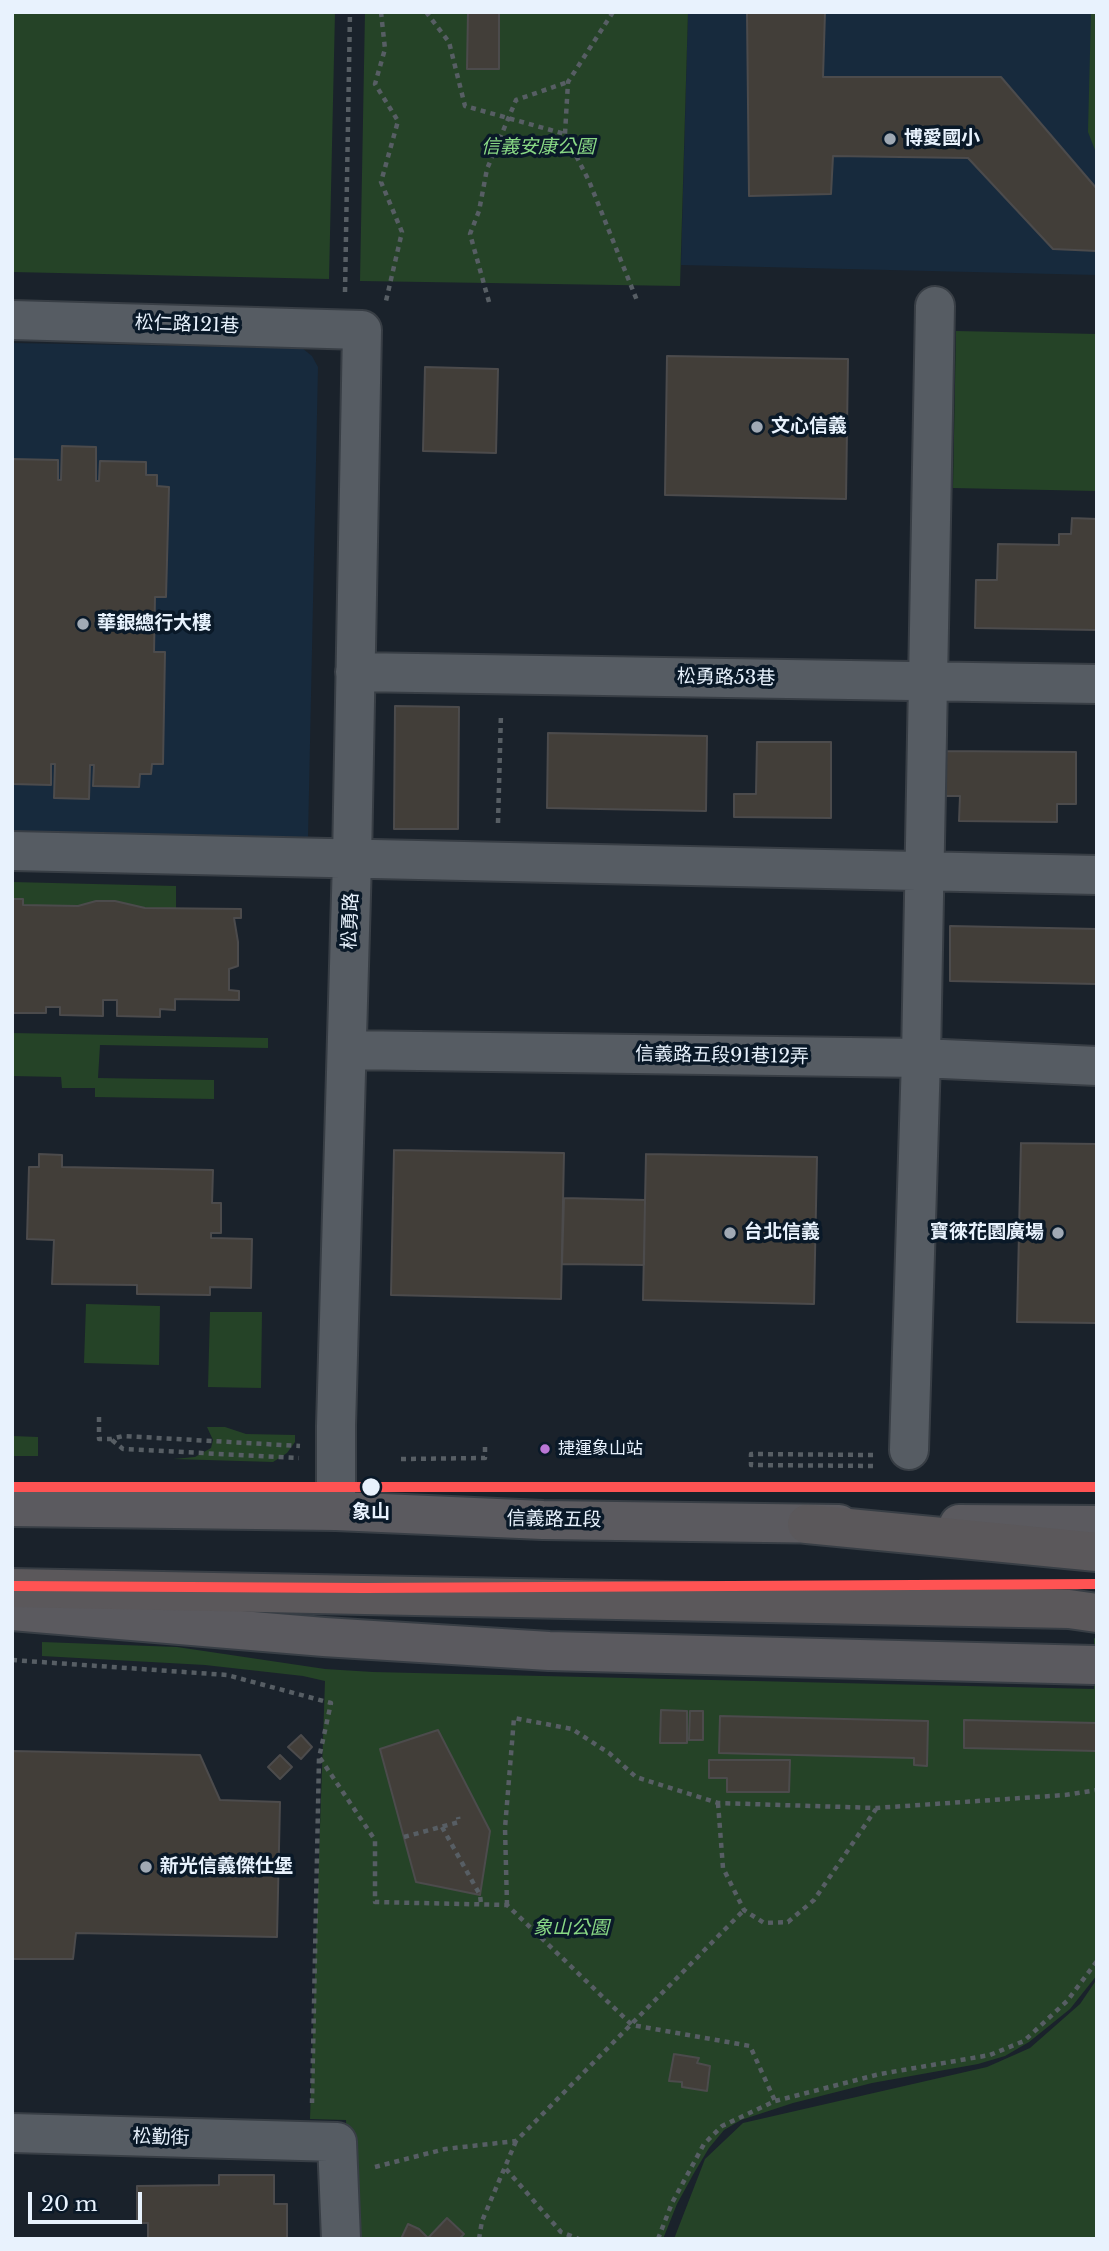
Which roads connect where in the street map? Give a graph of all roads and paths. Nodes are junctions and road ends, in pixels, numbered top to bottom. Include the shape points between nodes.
1 (350, 12) edge
2 (381, 12) edge
3 (426, 12) edge
4 (613, 12) edge
5 (568, 82) junction
6 (507, 117) junction
7 (565, 134) junction
8 (386, 301) dead end
9 (488, 302) dead end
10 (638, 303) dead end
11 (935, 306) dead end
12 (12, 320) edge
13 (362, 330) junction
14 (355, 672) junction
15 (502, 674) junction
16 (928, 681) junction
17 (1097, 684) edge
18 (12, 851) edge
19 (352, 860) junction
20 (497, 861) junction
21 (925, 871) junction
22 (1097, 875) edge
23 (347, 1050) junction
24 (921, 1058) junction
25 (1097, 1066) edge
26 (99, 1417) dead end
27 (111, 1439) junction
28 (485, 1443) dead end
29 (304, 1447) dead end
30 (888, 1457) junction
31 (303, 1458) dead end
32 (401, 1459) dead end
33 (12, 1507) edge
34 (336, 1511) junction
35 (807, 1524) junction
36 (1097, 1525) edge
37 (1097, 1552) edge
38 (12, 1588) edge
39 (12, 1611) edge
40 (1097, 1613) edge
41 (12, 1660) edge
42 (1094, 1665) dead end
43 (319, 1758) junction
44 (1097, 1790) edge
45 (718, 1803) junction
46 (876, 1808) junction
47 (458, 1817) dead end
48 (442, 1827) junction
49 (404, 1837) dead end
50 (481, 1903) junction
51 (507, 1905) junction
52 (744, 1910) junction
53 (1097, 1961) edge
54 (632, 2025) junction
55 (775, 2101) junction
56 (12, 2133) edge
57 (516, 2141) junction
58 (311, 2142) junction
59 (369, 2168) dead end
60 (506, 2169) junction
61 (341, 2239) edge
62 (479, 2239) edge
63 (579, 2239) edge
64 (658, 2239) edge

1 - 13 path via 345,299
2 - 8 path via 385,49 374,84 398,121 381,183 402,232
3 - 6 path via 449,42 465,106
4 - 5 path
5 - 6 path via 516,100
5 - 7 path
6 - 7 path
6 - 9 path via 470,234
7 - 10 path
11 - 16 street
12 - 13 street, 松仁路121巷
13 - 14 street, 松勇路
14 - 15 street, 松勇路53巷
14 - 19 street, 松勇路
15 - 16 street, 松勇路53巷
15 - 20 path
16 - 17 street, 松勇路53巷
16 - 21 street
18 - 19 street
19 - 20 street
19 - 23 street, 松勇路
20 - 21 street
21 - 22 street
21 - 24 street
23 - 24 street, 信義路五段91巷12弄
23 - 34 street, 松勇路
24 - 25 street, 信義路五段91巷12弄
24 - 30 street
26 - 27 path via 99,1439
27 - 29 path
27 - 31 path via 122,1449
28 - 32 path via 485,1458
30 - 30 path via 751,1454 751,1465
33 - 34 main road, 信義路五段
34 - 35 main road, 信義路五段
35 - 36 main road, 信義路五段
35 - 37 highway
38 - 40 highway
39 - 42 main road via 549,1651
41 - 43 path via 227,1675 331,1703
43 - 50 path via 375,1840 375,1902
43 - 58 path
44 - 46 path
45 - 46 path
45 - 51 path via 636,1777 572,1729 514,1718 505,1828
45 - 52 path via 723,1868
46 - 52 path via 814,1900 788,1922 764,1923
47 - 48 path via 459,1822
48 - 49 path
48 - 50 path
50 - 51 path
51 - 54 path
52 - 54 path
53 - 55 path via 1067,2001 1024,2040 989,2055 880,2074
54 - 55 path via 750,2046
54 - 57 path
55 - 64 path via 722,2126 704,2144
56 - 58 street, 松勤街
57 - 59 path via 445,2149
57 - 60 path
58 - 61 street, 松勤街 via 337,2142
60 - 62 path via 482,2221
60 - 63 path via 561,2232

